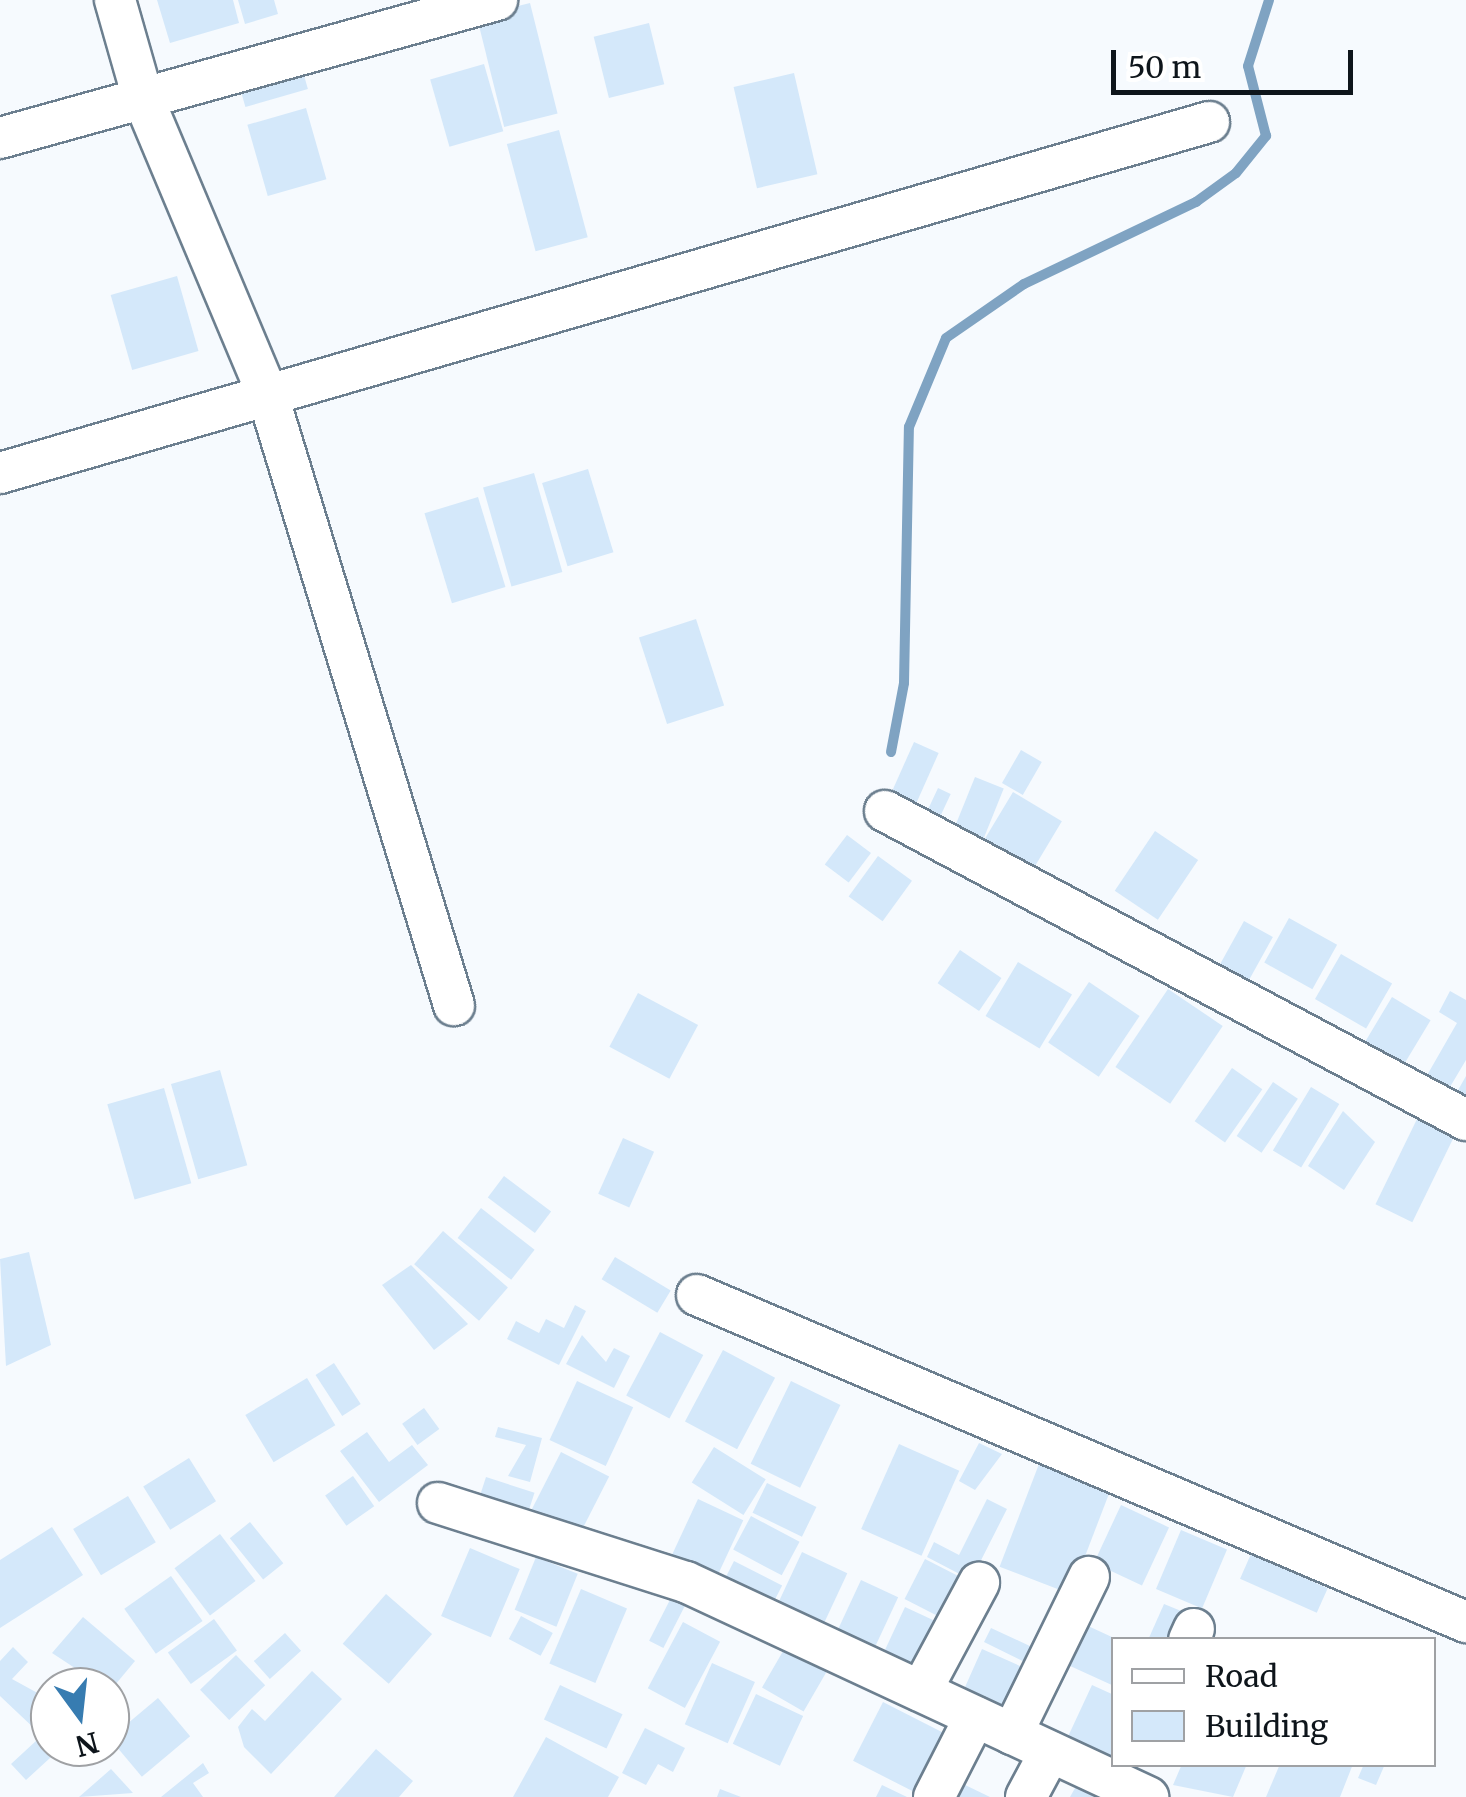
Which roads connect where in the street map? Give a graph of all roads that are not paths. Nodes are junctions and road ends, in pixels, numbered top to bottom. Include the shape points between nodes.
1 (115, 0) edge
2 (497, 0) edge
3 (143, 98) junction
4 (1209, 122) dead end
5 (0, 138) edge
6 (268, 396) junction
7 (0, 473) edge
8 (884, 811) dead end
9 (454, 1005) dead end
10 (1466, 1120) edge
11 (697, 1295) dead end
12 (438, 1503) dead end
13 (1089, 1577) dead end
14 (979, 1583) dead end
15 (1466, 1622) edge
16 (921, 1692) junction
17 (975, 1717) junction
18 (1012, 1734) junction
19 (1050, 1752) junction
20 (1132, 1782) edge
21 (934, 1797) edge
22 (1026, 1797) edge

1 - 3 street
2 - 3 street
3 - 5 street
3 - 6 street
4 - 6 street
6 - 7 street
6 - 9 street
8 - 10 street
11 - 15 street
12 - 16 street via 686,1582
13 - 18 street
14 - 16 street
16 - 17 street
17 - 18 street
17 - 21 street
18 - 19 street
19 - 20 street
19 - 22 street

